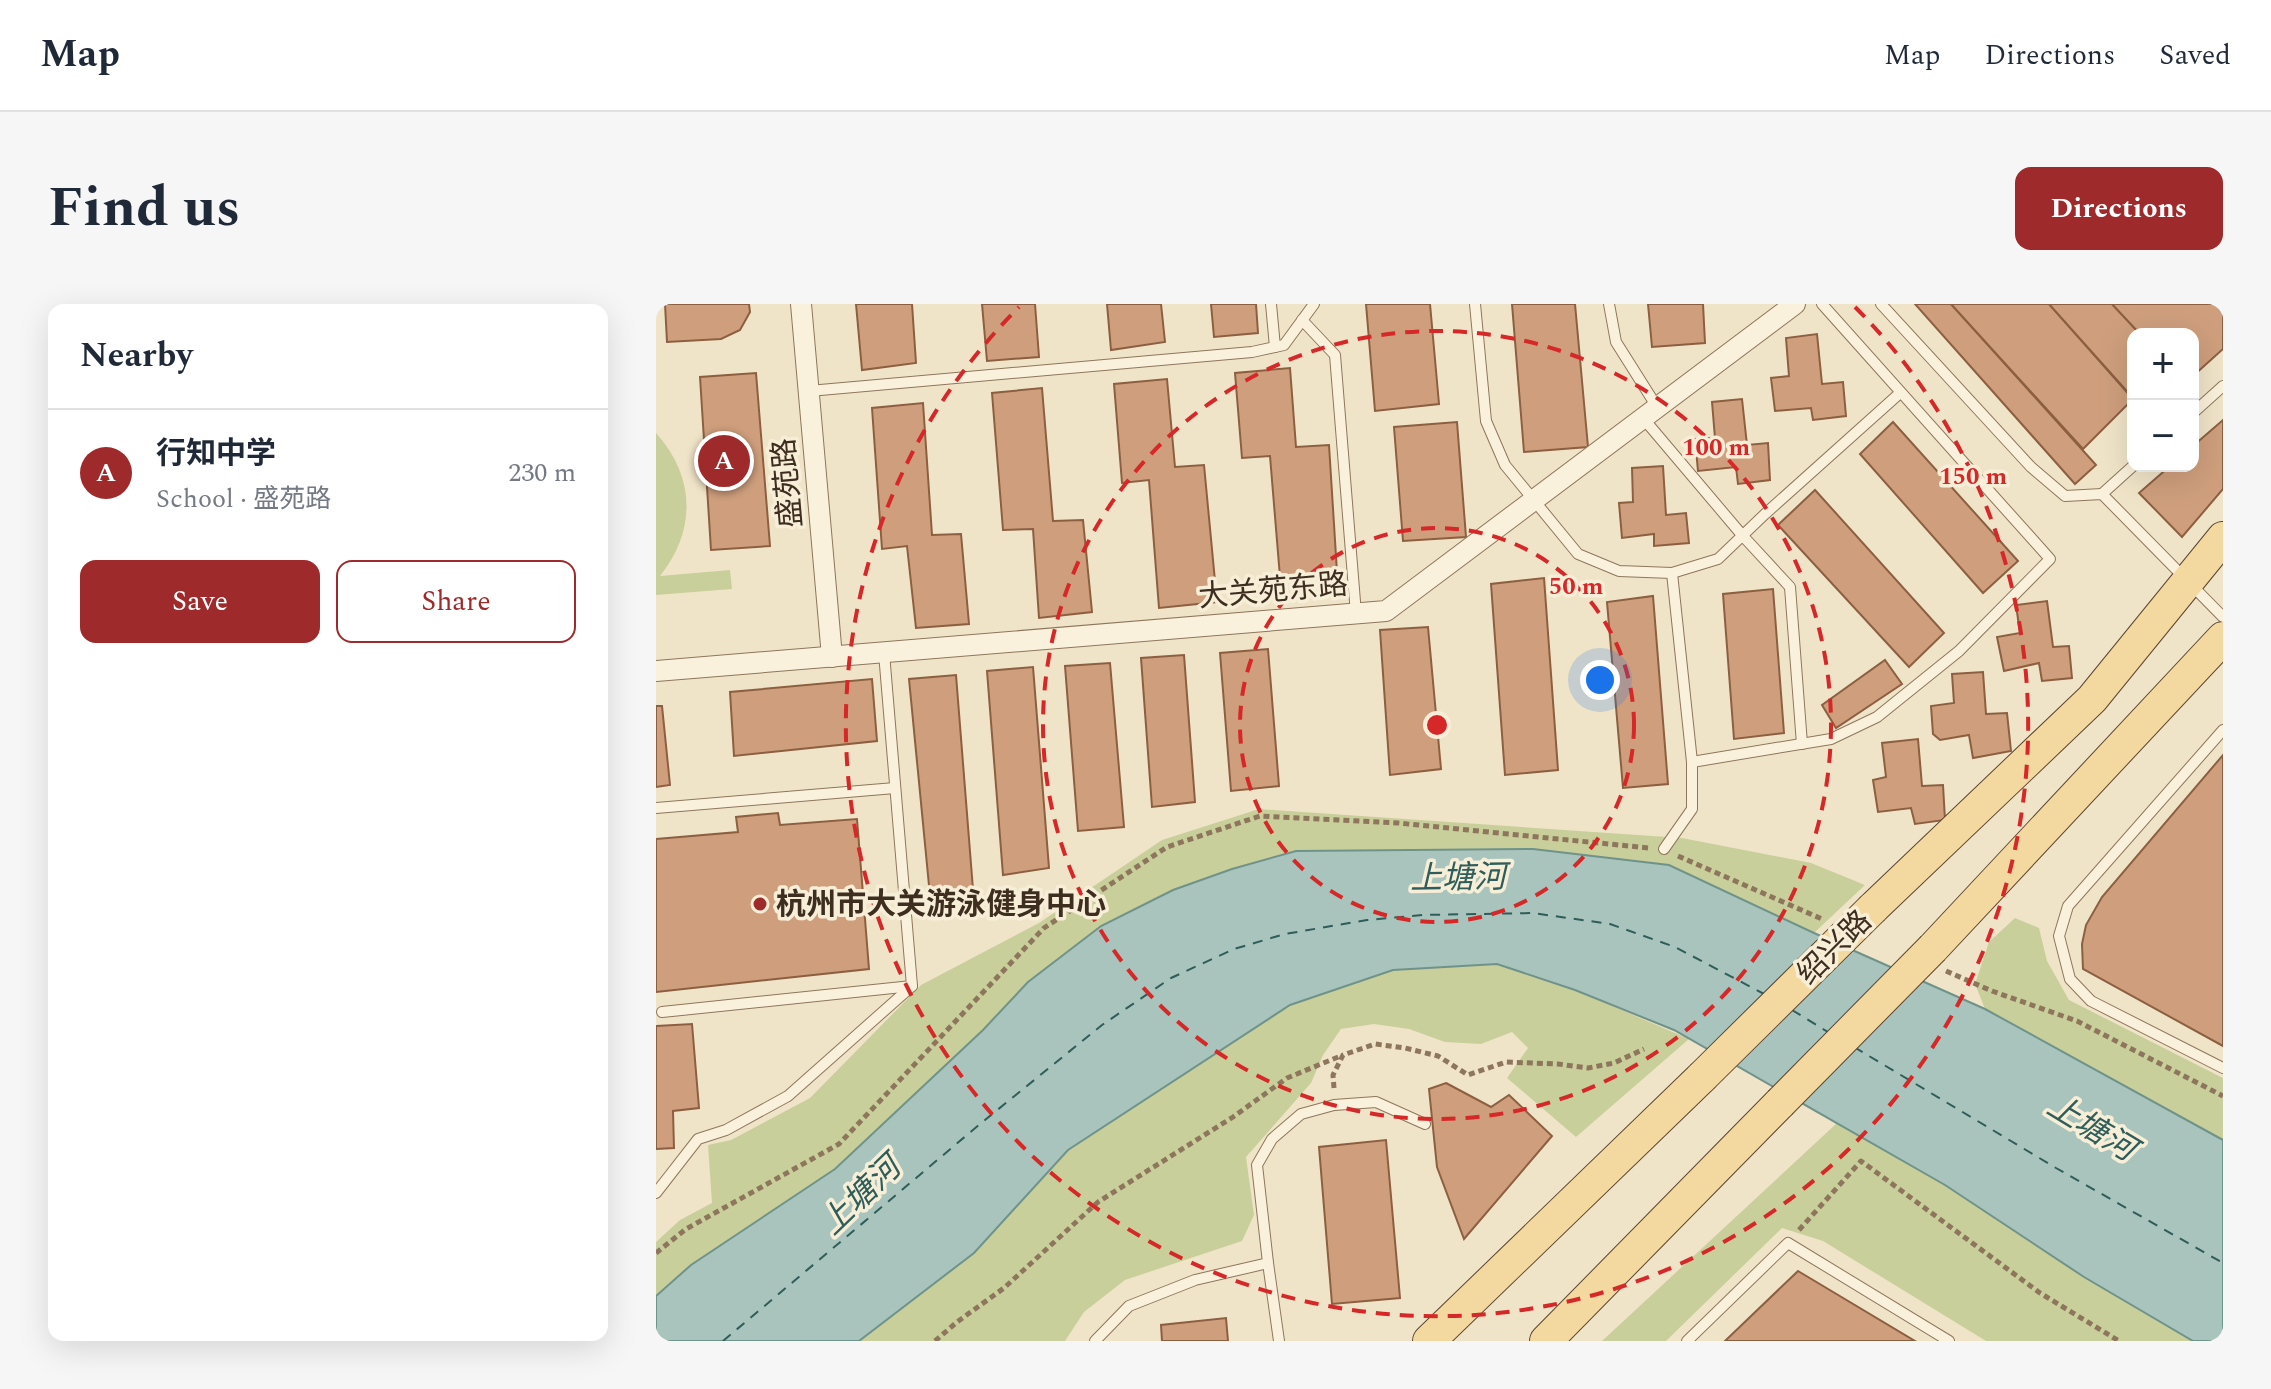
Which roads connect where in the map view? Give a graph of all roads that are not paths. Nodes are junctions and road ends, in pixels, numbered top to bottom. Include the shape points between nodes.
1 (801, 304) edge
2 (1271, 304) edge
3 (1314, 304) edge
4 (1475, 304) edge
5 (1609, 304) edge
6 (1795, 304) edge
7 (1822, 304) edge
8 (1881, 304) edge
9 (1302, 320) junction
10 (1275, 347) junction
11 (2223, 386) edge
12 (809, 391) junction
13 (1900, 393) junction
14 (2199, 408) edge
15 (1650, 413) junction
16 (2127, 471) edge
17 (2102, 494) junction
18 (1534, 500) junction
19 (1742, 535) junction
20 (2223, 538) edge
21 (1672, 573) junction
22 (2187, 582) junction
23 (1356, 614) junction
24 (2223, 617) edge
25 (2223, 638) edge
26 (884, 653) junction
27 (832, 657) junction
28 (656, 671) edge
29 (2223, 730) edge
30 (1802, 744) junction
31 (1692, 762) junction
32 (895, 788) junction
33 (656, 808) edge
34 (1664, 849) road end
35 (912, 986) junction
36 (662, 1012) dead end
37 (2223, 1068) edge
38 (1425, 1124) dead end
39 (656, 1193) edge
40 (1268, 1263) junction
41 (1095, 1341) edge
42 (1279, 1341) edge
43 (1429, 1341) edge
44 (1546, 1341) edge
45 (1687, 1341) edge
46 (1949, 1341) edge

1 - 12 street, 盛苑路
2 - 10 lane
3 - 9 lane
4 - 18 lane via 1486,421 1505,465
5 - 15 lane via 1616,342
6 - 15 street, 大关苑东路
7 - 13 lane
8 - 17 lane via 2031,467 2065,496
9 - 10 lane via 1284,345
9 - 23 lane via 1335,355
10 - 12 lane
11 - 14 lane
12 - 27 street, 盛苑路
13 - 19 lane
13 - 30 lane via 2050,559 1959,651 1877,717 1831,739
15 - 18 street, 大关苑东路
15 - 19 lane
16 - 17 lane
17 - 22 lane
18 - 21 lane via 1578,554 1619,571
18 - 23 street, 大关苑东路 via 1386,611
19 - 21 lane via 1718,559
19 - 30 lane via 1790,587
20 - 22 main road, 绍兴路
21 - 31 lane
22 - 24 lane
22 - 43 main road, 绍兴路, bridge via 2092,699
23 - 26 street, 大关苑东路
25 - 44 main road, bridge via 1933,948
26 - 27 street, 大关苑东路
26 - 32 lane
27 - 28 street, 大关苑东路
29 - 37 lane via 2068,906 2059,936 2070,979 2091,1001
30 - 31 lane
31 - 34 lane via 1692,809
32 - 33 lane
32 - 35 lane
35 - 36 lane
35 - 39 lane via 788,1096 698,1139
38 - 40 lane via 1376,1102 1334,1105 1301,1114 1272,1139 1257,1165
40 - 41 lane via 1195,1280 1129,1306
40 - 42 lane
45 - 46 lane via 1788,1243

